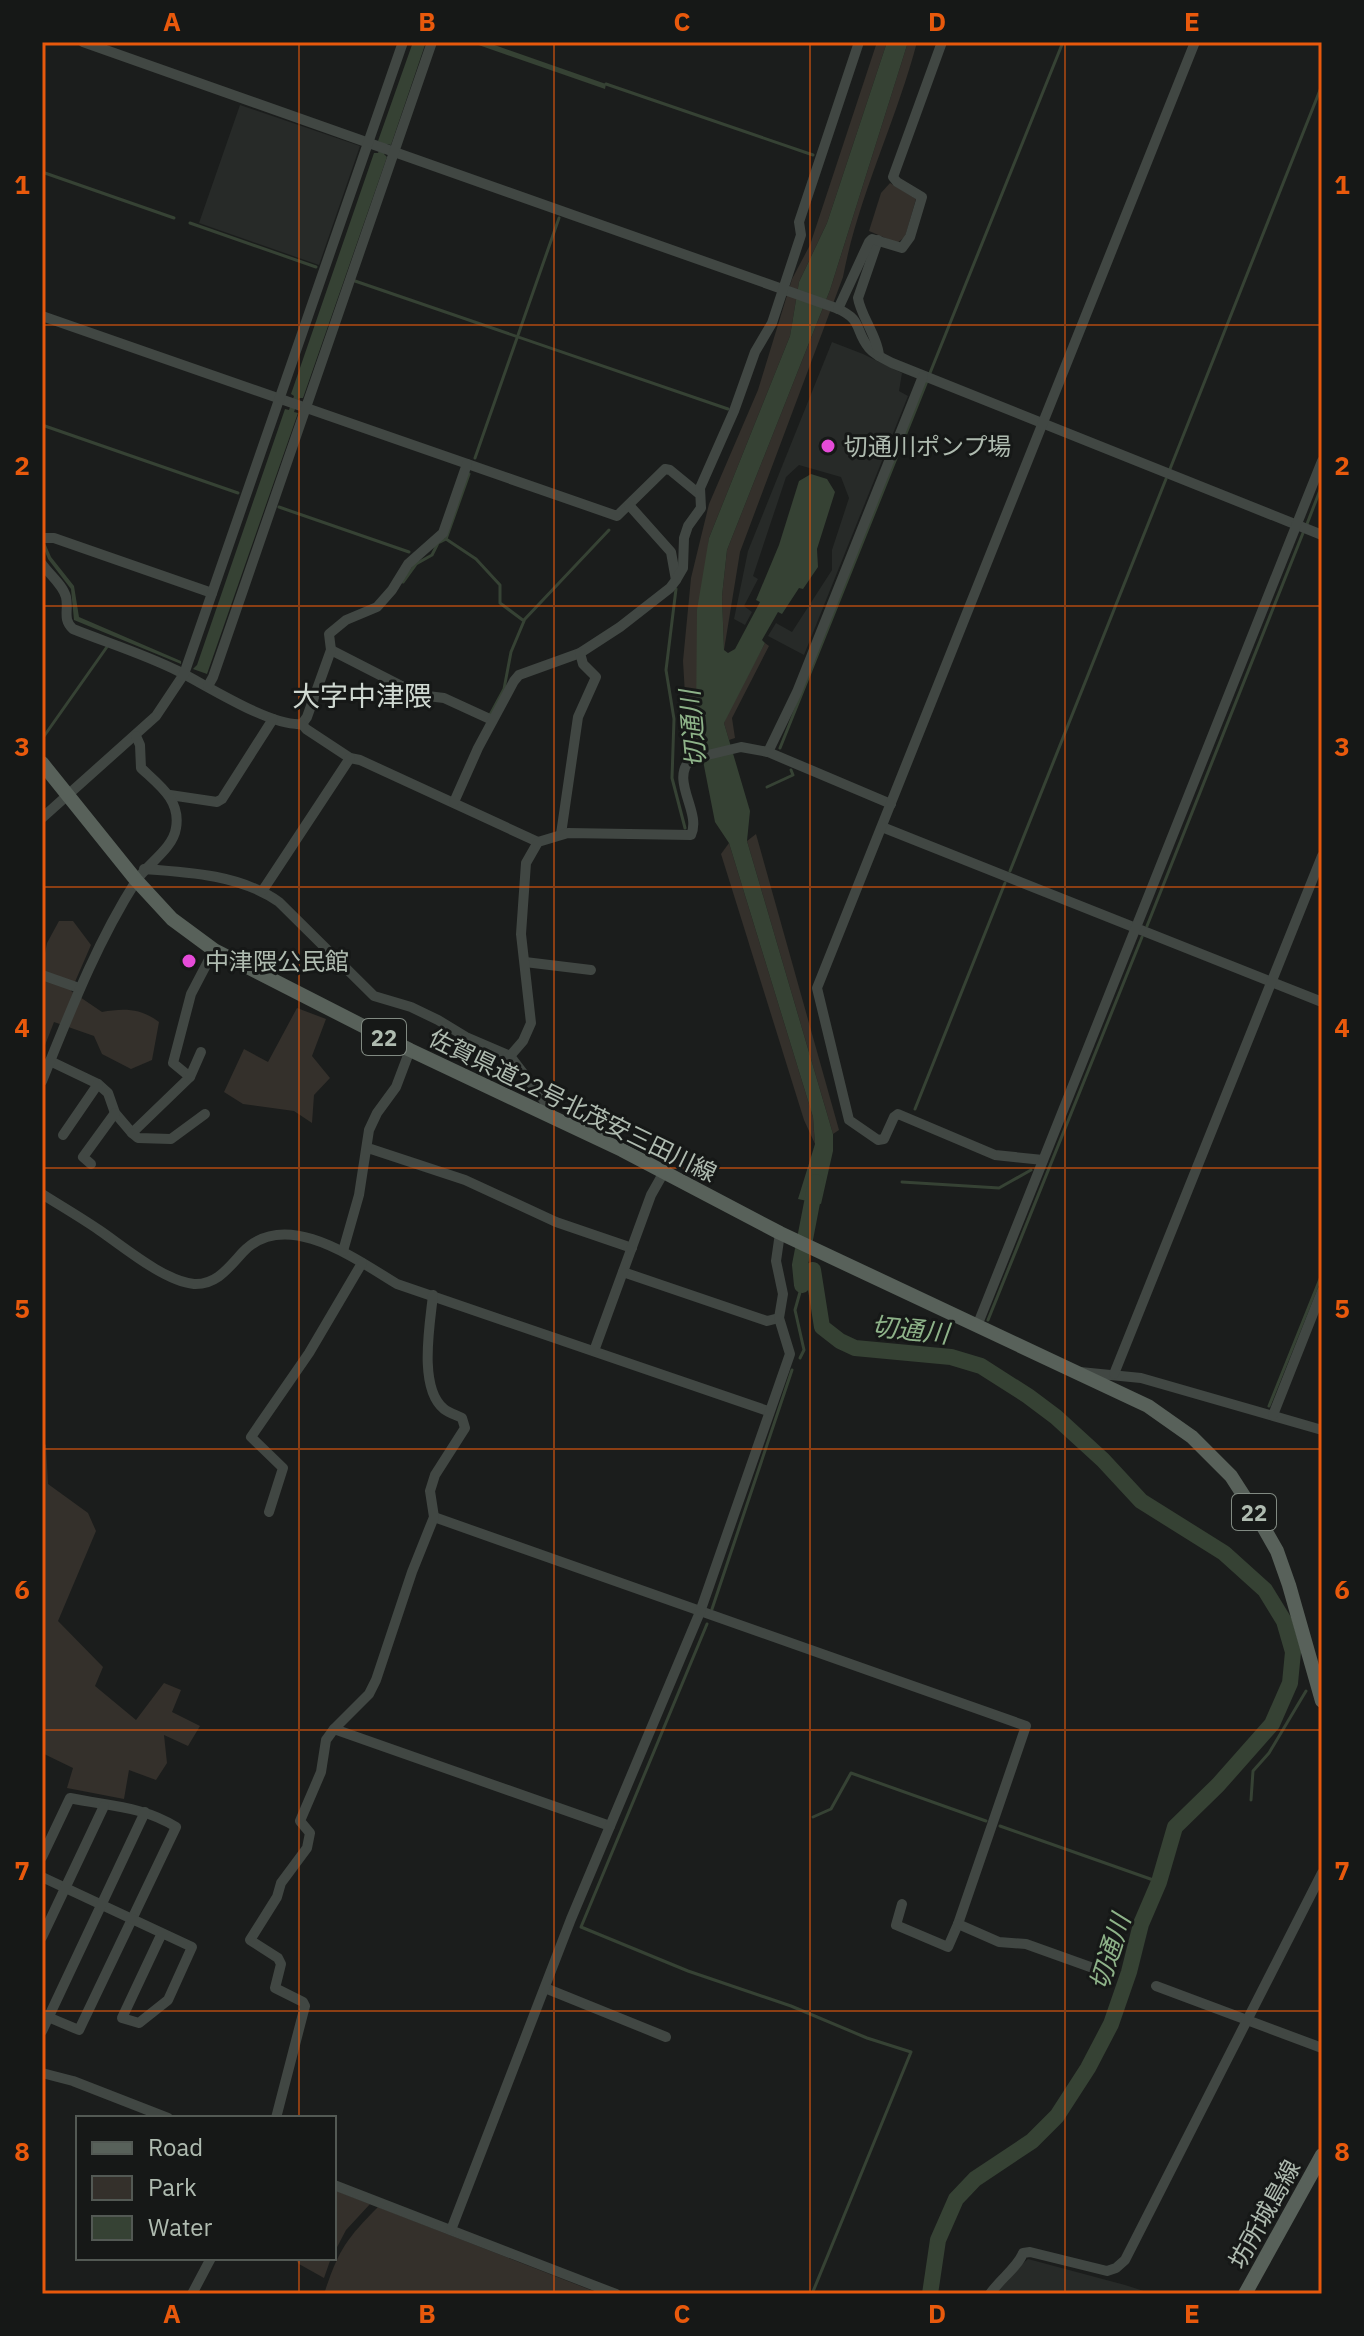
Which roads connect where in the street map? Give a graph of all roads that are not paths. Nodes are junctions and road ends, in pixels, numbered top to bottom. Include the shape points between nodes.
1 (83, 42) edge
2 (403, 42) edge
3 (432, 42) edge
4 (859, 42) edge
5 (942, 42) edge
6 (1195, 42) edge
7 (368, 142) junction
8 (386, 150) junction
9 (878, 240) junction
10 (785, 291) junction
11 (837, 309) junction
12 (42, 316) edge
13 (879, 356) junction
14 (923, 376) junction
15 (279, 398) junction
16 (298, 405) junction
17 (1043, 424) junction
18 (1322, 461) edge
19 (467, 464) junction
20 (698, 493) junction
21 (629, 505) junction
22 (1297, 525) junction
23 (1322, 535) edge
24 (43, 538) edge
25 (42, 564) edge
26 (676, 580) junction
27 (212, 593) junction
28 (331, 650) junction
29 (580, 653) junction
30 (184, 674) junction
31 (208, 686) junction
32 (273, 719) junction
33 (492, 720) junction
34 (302, 724) junction
35 (136, 736) junction
36 (768, 752) junction
37 (350, 758) junction
38 (42, 763) edge
39 (67, 794) junction
40 (170, 795) junction
41 (454, 802) junction
42 (891, 804) junction
43 (42, 818) edge
44 (882, 827) junction
45 (561, 834) junction
46 (538, 842) junction
47 (1322, 856) edge
48 (140, 874) junction
49 (263, 890) junction
50 (1136, 928) junction
51 (214, 950) junction
52 (525, 962) junction
53 (591, 970) dead end
54 (42, 975) edge
55 (1272, 982) junction
56 (79, 988) junction
57 (1322, 1002) edge
58 (410, 1050) junction
59 (201, 1052) dead end
60 (510, 1056) junction
61 (50, 1061) junction
62 (190, 1077) junction
63 (42, 1081) edge
64 (98, 1084) junction
65 (115, 1113) junction
66 (205, 1114) dead end
67 (547, 1114) junction
68 (132, 1133) junction
69 (63, 1135) dead end
70 (367, 1150) junction
71 (1043, 1160) junction
72 (91, 1164) dead end
73 (664, 1172) junction
74 (42, 1194) edge
75 (782, 1234) junction
76 (632, 1248) junction
77 (343, 1251) junction
78 (362, 1263) junction
79 (623, 1272) junction
80 (1322, 1291) edge
81 (433, 1295) junction
82 (779, 1318) junction
83 (977, 1326) junction
84 (594, 1351) junction
85 (1109, 1379) junction
86 (768, 1411) junction
87 (1273, 1415) junction
88 (1322, 1430) edge
89 (269, 1512) dead end
90 (434, 1517) junction
91 (700, 1612) junction
92 (1322, 1701) edge
93 (334, 1729) junction
94 (104, 1806) junction
95 (145, 1812) junction
96 (610, 1826) junction
97 (42, 1857) edge
98 (1322, 1873) edge
99 (42, 1877) edge
100 (65, 1888) junction
101 (100, 1904) junction
102 (902, 1904) dead end
103 (131, 1919) junction
104 (958, 1924) junction
105 (162, 1933) junction
106 (42, 1937) edge
107 (1107, 1973) dead end
108 (1156, 1986) dead end
109 (545, 1988) junction
110 (48, 2017) junction
111 (1248, 2020) junction
112 (42, 2031) edge
113 (666, 2037) dead end
114 (1322, 2048) edge
115 (42, 2073) edge
116 (163, 2116) edge
117 (277, 2116) edge
118 (1322, 2155) edge
119 (336, 2186) edge
120 (451, 2230) junction
121 (210, 2260) edge
122 (192, 2294) edge
123 (616, 2294) edge
124 (990, 2294) edge
125 (1245, 2294) edge

1 - 7 street
2 - 7 street
3 - 8 street
4 - 10 street via 799,222 801,235
5 - 9 street via 893,177 922,197 910,237 902,248
6 - 17 street
7 - 8 street
7 - 15 street
8 - 10 street
8 - 16 street
9 - 11 street via 869,242
9 - 13 street via 858,298
10 - 11 street
10 - 20 street
11 - 13 street via 853,318
12 - 15 street
13 - 14 street
14 - 17 street
14 - 36 street
15 - 16 street
15 - 27 street
16 - 19 street
16 - 31 street
17 - 22 street
17 - 42 street
18 - 22 street
19 - 21 street via 617,516
19 - 28 street via 443,533 408,564 377,607 329,634
20 - 21 street via 665,469
20 - 26 street via 701,508 688,526 683,568
21 - 26 street via 671,552
22 - 23 street
22 - 50 street
24 - 27 street
25 - 30 street via 66,597 73,629
26 - 29 street
27 - 30 street
28 - 33 street via 419,695 444,698
28 - 34 street
29 - 33 street via 519,675
29 - 45 street via 596,677 578,717
30 - 31 street
30 - 35 street
31 - 32 street
32 - 34 street
32 - 40 street via 222,799
33 - 41 street
34 - 37 street
35 - 39 street
35 - 40 street via 141,768
36 - 42 street
36 - 45 street via 741,747 686,763 683,778 694,826 691,835
37 - 41 street
37 - 49 street
38 - 39 main road, 佐賀県道22号北茂安三田川線 / 22
39 - 43 street
39 - 48 main road, 佐賀県道22号北茂安三田川線 / 22
40 - 48 street via 176,830
41 - 46 street
42 - 44 street
44 - 50 street
44 - 71 street via 817,988 849,1120 878,1140 884,1139 898,1114 995,1155
45 - 46 street
46 - 52 street via 524,877
47 - 55 street
48 - 49 street via 167,869
48 - 51 main road, 佐賀県道22号北茂安三田川線 / 22 via 172,919
48 - 56 street
49 - 60 street via 374,996 411,1007
50 - 55 street
50 - 71 street
51 - 58 main road, 佐賀県道22号北茂安三田川線 / 22
51 - 62 street via 191,994 173,1063
52 - 53 street
52 - 60 street via 531,1023
54 - 56 street
55 - 57 street
55 - 85 street
56 - 61 street
58 - 67 main road, 佐賀県道22号北茂安三田川線 / 22
58 - 70 street via 396,1087 369,1130
59 - 62 street
60 - 67 street via 540,1091
61 - 63 street
61 - 64 street
62 - 68 street
64 - 65 street via 108,1093
64 - 69 street
65 - 68 street
65 - 72 street via 83,1157
66 - 68 street via 171,1139 138,1138
67 - 73 main road, 佐賀県道22号北茂安三田川線 / 22
70 - 76 street via 465,1180 556,1222
70 - 77 street
71 - 83 street
73 - 75 main road, 佐賀県道22号北茂安三田川線 / 22
73 - 76 street
74 - 77 street via 185,1283 213,1281 247,1248 279,1233
75 - 82 street via 776,1261 783,1294
75 - 83 main road, 佐賀県道22号北茂安三田川線 / 22
76 - 79 street
77 - 78 street
78 - 81 street via 397,1284
78 - 89 street via 251,1437 283,1468
79 - 82 street via 767,1321
79 - 84 street
80 - 87 street
81 - 84 street
81 - 90 street via 428,1376 438,1402 462,1418 465,1428 435,1475 430,1491
82 - 86 street via 790,1354
83 - 85 main road, 佐賀県道22号北茂安三田川線 / 22 via 1074,1371
84 - 86 street
85 - 87 street via 1141,1378
85 - 92 main road, 22 via 1192,1437 1231,1476 1277,1551
86 - 91 street
87 - 88 street
90 - 91 street
90 - 93 street via 376,1680
91 - 96 street
91 - 104 street via 1026,1726
93 - 96 street
93 - 117 street via 300,1821 310,1833 307,1848 250,1940 278,1958 275,1988 305,2006
94 - 95 street
94 - 97 street via 70,1798
94 - 100 street
95 - 101 street
95 - 103 street via 176,1827
96 - 109 street
98 - 111 street
99 - 100 street
100 - 101 street
100 - 106 street
101 - 103 street
101 - 110 street
102 - 104 street via 896,1925 948,1947
103 - 105 street
103 - 110 street via 79,2030
104 - 107 street via 999,1942 1026,1944
105 - 105 street via 192,1947 168,2000 139,2023 122,2018
108 - 111 street
109 - 113 street
109 - 120 street
110 - 112 street
111 - 114 street
111 - 124 street via 1125,2260 1107,2271 1023,2253
115 - 116 street
118 - 125 main road, 坊所城島線
119 - 120 street
120 - 123 street
121 - 122 street

